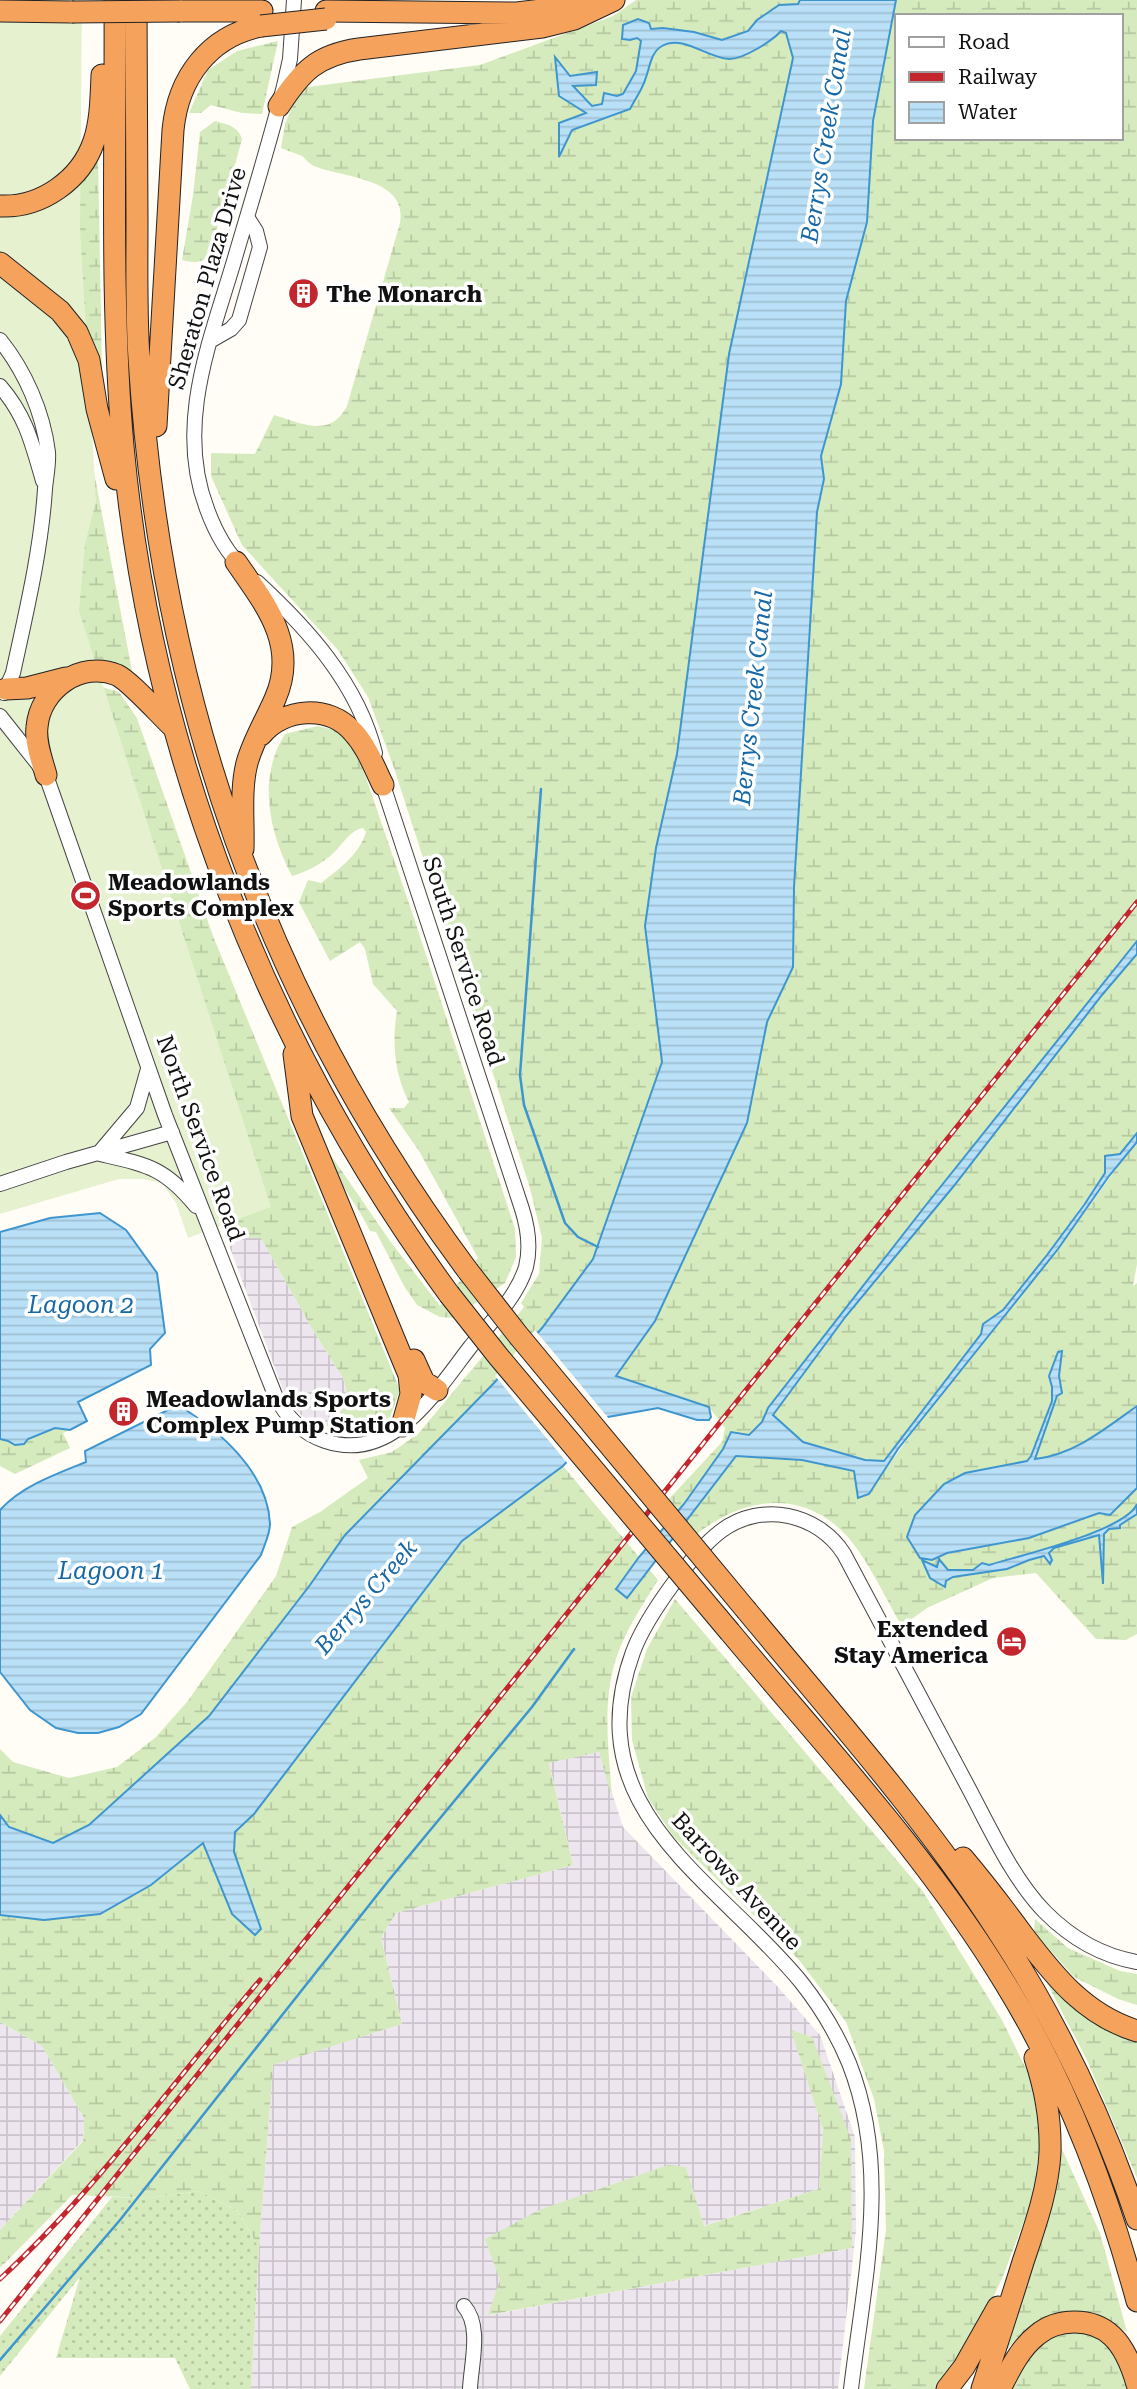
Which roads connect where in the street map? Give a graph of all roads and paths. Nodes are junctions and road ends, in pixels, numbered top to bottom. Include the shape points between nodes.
1 (294, 0) edge
2 (583, 0) edge
3 (614, 0) edge
4 (124, 7) edge
5 (0, 11) edge
6 (71, 15) junction
7 (262, 18) junction
8 (0, 25) edge
9 (279, 106) junction
10 (0, 206) edge
11 (247, 217) junction
12 (0, 263) edge
13 (0, 340) edge
14 (210, 341) junction
15 (0, 386) edge
16 (152, 488) junction
17 (45, 489) junction
18 (138, 560) junction
19 (236, 562) junction
20 (69, 678) junction
21 (3, 693) edge
22 (0, 716) edge
23 (174, 727) junction
24 (256, 743) junction
25 (46, 775) junction
26 (383, 785) junction
27 (243, 865) junction
28 (292, 1038) junction
29 (148, 1065) junction
30 (172, 1132) junction
31 (99, 1153) junction
32 (318, 1156) junction
33 (0, 1184) edge
34 (205, 1218) junction
35 (437, 1390) junction
36 (402, 1426) junction
37 (906, 1802) junction
38 (1137, 1962) edge
39 (1061, 1983) junction
40 (1015, 2000) junction
41 (1137, 2016) edge
42 (1137, 2031) edge
43 (1137, 2219) edge
44 (1032, 2235) junction
45 (1137, 2301) edge
46 (464, 2306) dead end
47 (1137, 2384) edge
48 (470, 2389) edge
49 (851, 2389) edge
50 (947, 2389) edge
51 (982, 2389) edge
52 (1000, 2389) edge

1 - 9 street, Sheraton Plaza Drive via 290,59
2 - 7 highway via 527,12
3 - 9 highway via 574,19 542,27 333,55 305,70
4 - 6 highway, bridge
4 - 7 highway, bridge
4 - 10 highway via 102,68 96,132 82,164 47,196
4 - 16 highway via 138,343
4 - 18 highway via 117,345 124,460
5 - 6 highway
6 - 8 highway
7 - 16 highway via 208,52 188,78 175,111
9 - 11 street, Sheraton Plaza Drive
11 - 14 street, Sheraton Plaza Drive
11 - 14 street via 260,247 239,320
12 - 18 highway via 60,311 82,341
13 - 17 street via 37,407 48,455
14 - 19 street, Sheraton Plaza Drive via 195,401 193,453 208,512
15 - 17 street via 26,424
16 - 27 highway via 165,581 187,683
17 - 21 street via 16,660
18 - 23 highway
19 - 24 highway via 272,615 282,646 279,688
19 - 26 street, South Service Road via 280,604 344,680 370,736
20 - 21 highway
20 - 23 highway via 99,671 117,675
20 - 25 highway via 48,698 39,716 37,736
22 - 25 street, North Service Road
23 - 28 highway via 220,871
24 - 26 highway via 284,717 326,715 355,734
24 - 27 highway via 245,774
25 - 29 street, North Service Road
26 - 35 street, South Service Road via 529,1239 517,1287
27 - 37 highway, bridge via 294,985 348,1089 406,1185 518,1335
28 - 32 highway via 302,1116
28 - 40 highway, bridge via 362,1166 449,1294 933,1878
29 - 30 street, North Service Road
29 - 31 street via 137,1108
30 - 31 street
30 - 34 street, North Service Road
31 - 33 street
31 - 34 street via 157,1169 180,1187
32 - 35 highway via 354,1215 422,1378
32 - 36 highway via 410,1376 411,1394
34 - 36 street, North Service Road via 271,1388 288,1417 316,1437 349,1445 374,1442
35 - 36 street, North Service Road
37 - 39 highway via 948,1840
37 - 43 highway via 990,1919 1044,2007 1090,2099
38 - 49 street, Barrows Avenue via 1083,1942 1035,1900 995,1835 844,1554 830,1537 798,1518 774,1514 741,1520 712,1539 652,1613 636,1644 622,1698 622,1745 633,1786 652,1825 800,1982 832,2029 857,2087 869,2136 873,2186
39 - 41 highway via 1091,2002
39 - 42 highway via 1094,2012
40 - 44 highway via 1042,2080 1050,2132 1047,2179
40 - 45 highway via 1090,2154
44 - 50 highway via 991,2321
44 - 51 highway
46 - 48 street via 473,2325
47 - 52 highway via 1112,2336 1090,2324 1072,2322 1054,2325 1033,2339

